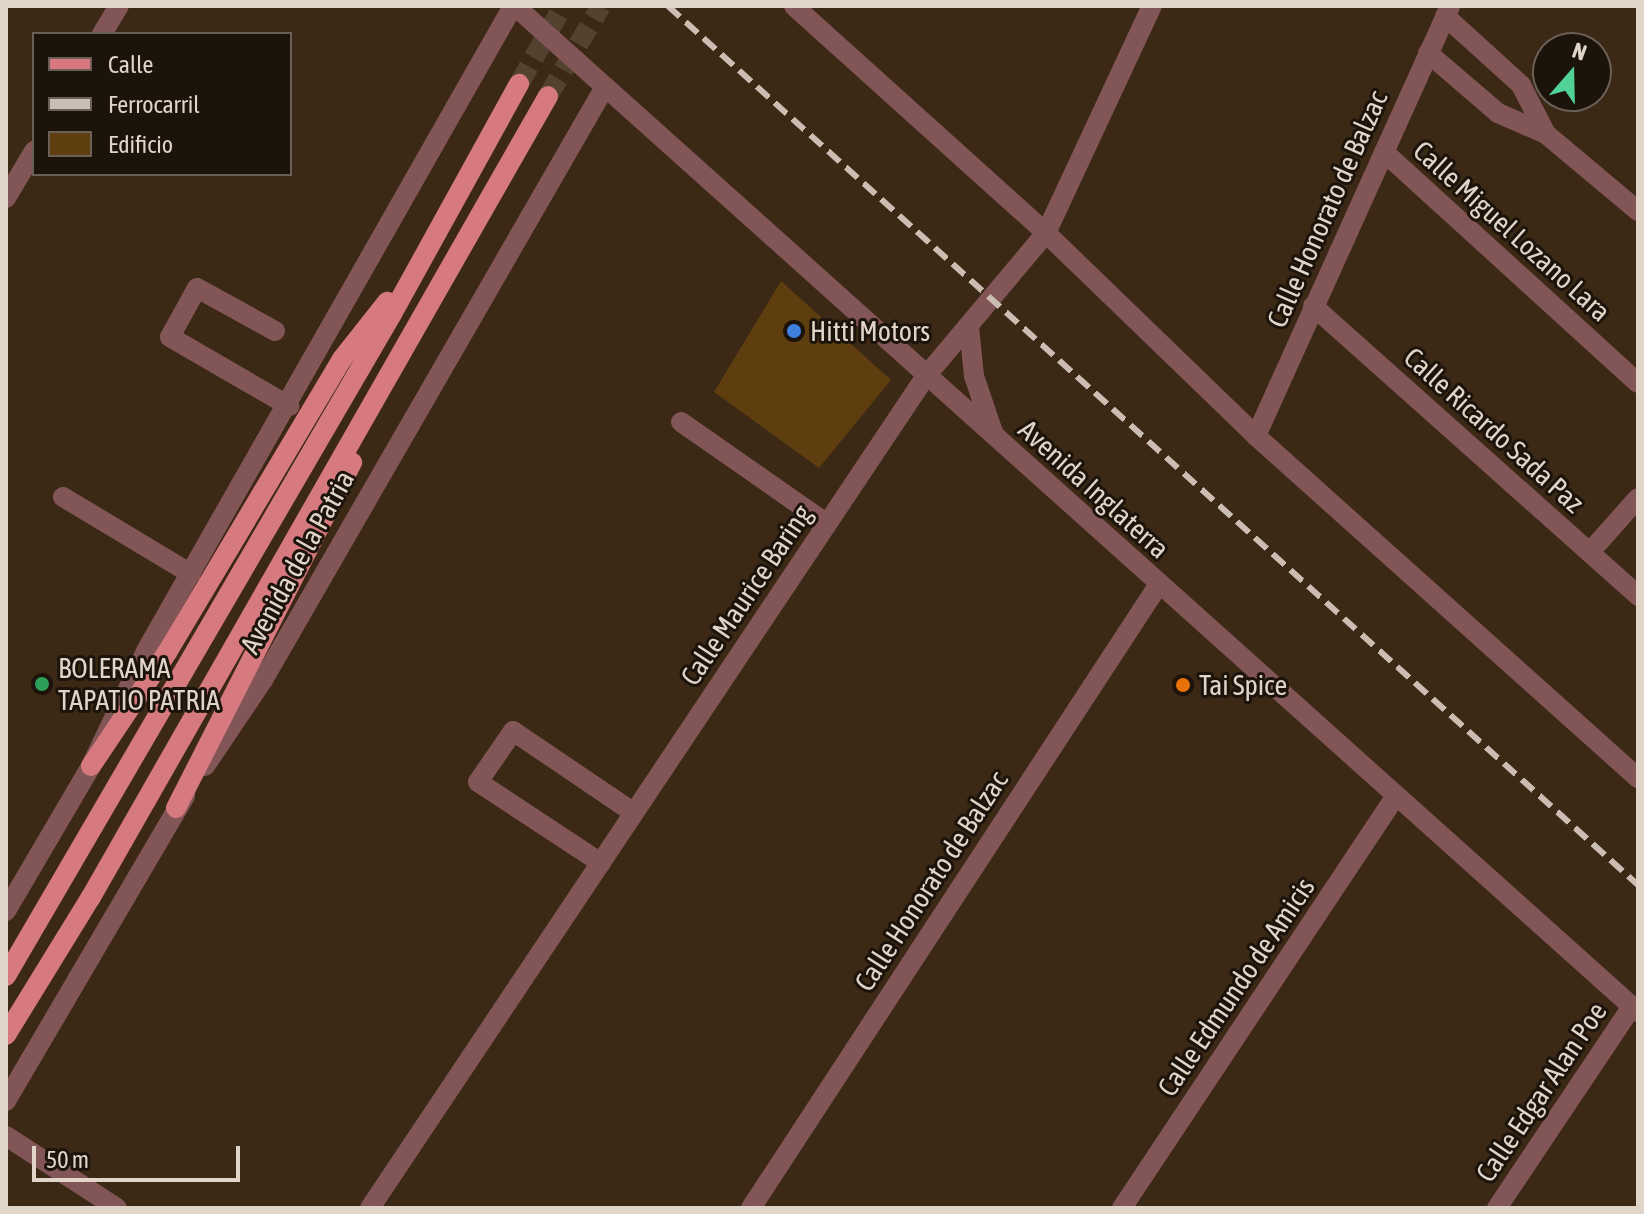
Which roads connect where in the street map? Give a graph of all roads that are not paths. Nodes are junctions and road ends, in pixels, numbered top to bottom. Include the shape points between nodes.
1 (119, 6) edge
2 (514, 6) edge
3 (794, 6) edge
4 (1152, 6) edge
5 (1448, 11) edge
6 (103, 32) edge
7 (1428, 53) junction
8 (519, 84) tunnel mouth
9 (605, 87) junction
10 (548, 96) tunnel mouth
11 (1546, 134) junction
12 (1384, 152) junction
13 (32, 154) edge
14 (6, 198) edge
15 (1638, 211) edge
16 (1046, 233) junction
17 (424, 255) junction
18 (447, 270) junction
19 (1313, 306) junction
20 (969, 326) junction
21 (275, 331) dead end
22 (926, 376) junction
23 (1638, 383) edge
24 (289, 406) junction
25 (681, 422) dead end
26 (1256, 436) junction
27 (996, 439) junction
28 (63, 497) dead end
29 (1638, 498) edge
30 (827, 524) junction
31 (1590, 552) junction
32 (191, 574) junction
33 (1159, 584) junction
34 (1638, 596) edge
35 (91, 766) junction
36 (1634, 767) edge
37 (1396, 796) junction
38 (176, 808) junction
39 (634, 813) junction
40 (601, 863) junction
41 (6, 911) edge
42 (6, 976) edge
43 (1635, 1009) edge
44 (6, 1035) edge
45 (6, 1101) edge
46 (6, 1136) edge
47 (117, 1208) edge
48 (370, 1208) edge
49 (751, 1208) edge
50 (1122, 1208) edge
51 (1497, 1208) edge

1 - 6 street
2 - 9 street, Avenida Inglaterra
2 - 24 street
3 - 16 street
4 - 16 street, Calle Maurice Baring
5 - 7 street, Calle Honorato de Balzac
5 - 11 street via 1521,85
7 - 11 street via 1498,113
7 - 12 street, Calle Honorato de Balzac
8 - 17 main road, Avenida de la Patria
9 - 22 street, Avenida Inglaterra
9 - 38 street, Avenida de la Patria via 263,680
10 - 18 main road, Avenida de la Patria
11 - 15 street
12 - 19 street, Calle Honorato de Balzac
12 - 23 street, Calle Miguel Lozano Lara
13 - 14 street
16 - 20 street, Calle Maurice Baring
16 - 26 street
17 - 35 main road via 342,359 168,651
17 - 42 main road, Avenida de la Patria
18 - 38 main road
18 - 44 main road, Avenida de la Patria via 91,897
19 - 26 street, Calle Honorato de Balzac
19 - 31 street, Calle Ricardo Sada Paz
20 - 22 street, Calle Maurice Baring
20 - 27 street via 974,376
21 - 24 street via 197,288 170,337
22 - 27 street, Avenida Inglaterra
22 - 30 street, Calle Maurice Baring
24 - 32 street
25 - 30 street
26 - 36 street via 1610,758
27 - 33 street, Avenida Inglaterra
28 - 32 street
29 - 31 street
30 - 39 street, Calle Maurice Baring
31 - 34 street, Calle Ricardo Sada Paz
32 - 35 street via 146,651
33 - 37 street, Avenida Inglaterra
33 - 49 street, Calle Honorato de Balzac
35 - 41 street
37 - 43 street, Avenida Inglaterra
37 - 50 street, Calle Edmundo de Amicis
38 - 45 street, Avenida de la Patria
39 - 40 street, Calle Maurice Baring
39 - 40 street via 513,731 478,782
40 - 48 street, Calle Maurice Baring
43 - 51 street, Calle Edgar Alan Poe
46 - 47 street

